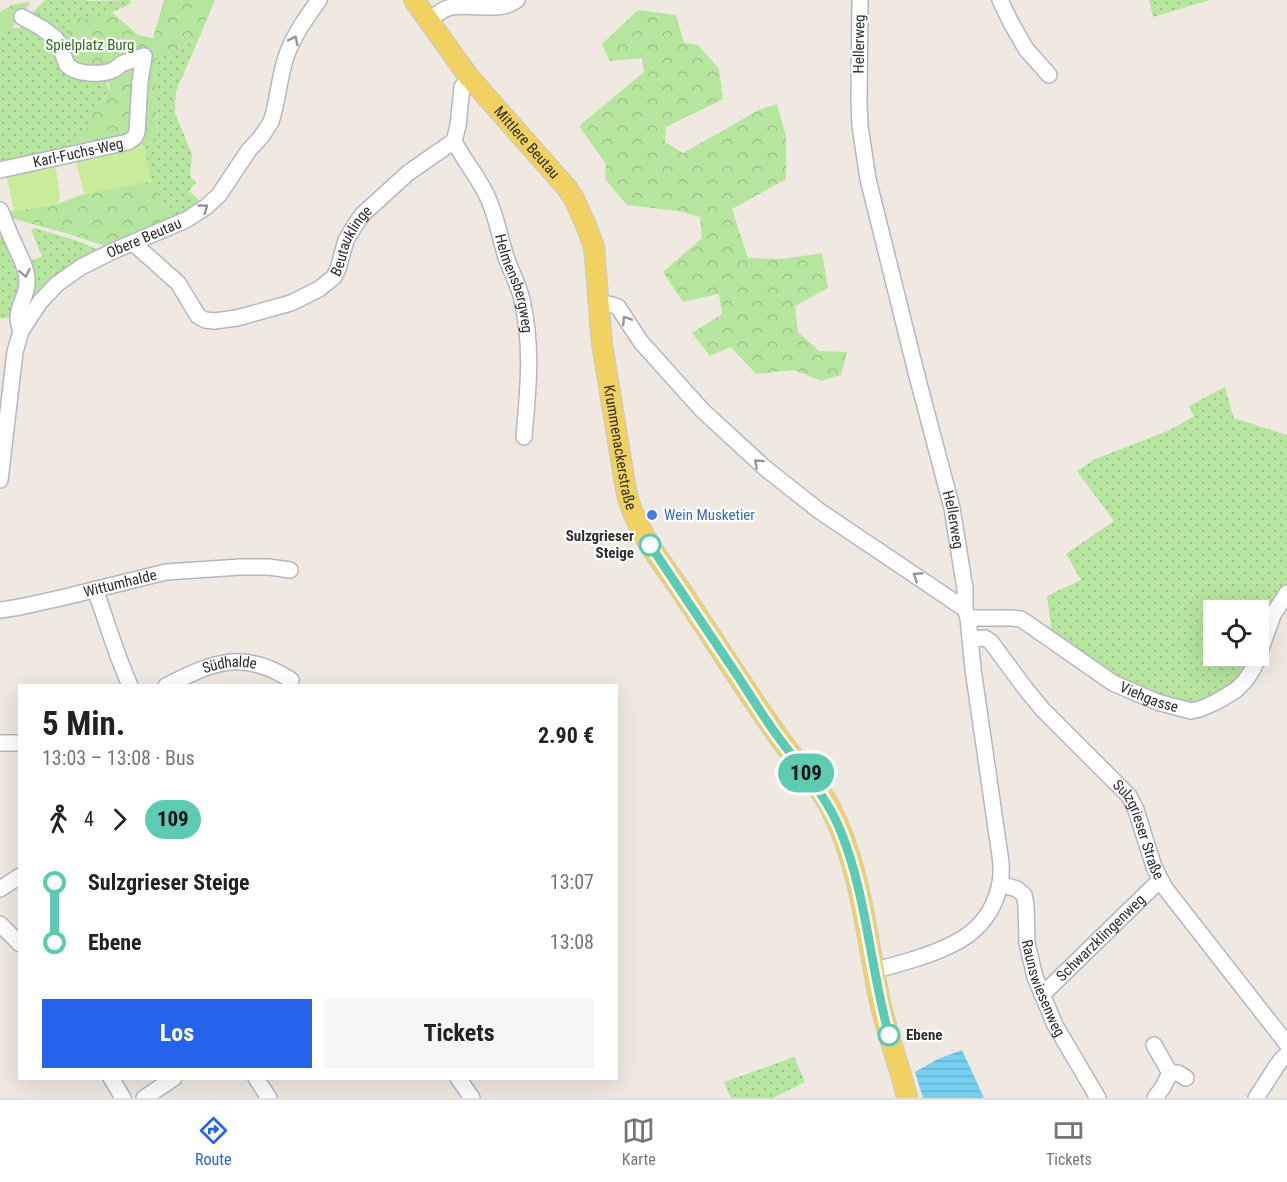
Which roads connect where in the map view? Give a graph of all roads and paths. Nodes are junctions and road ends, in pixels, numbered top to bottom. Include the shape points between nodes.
1 (319, 0) edge
2 (414, 0) edge
3 (518, 0) edge
4 (860, 0) edge
5 (1000, 0) edge
6 (22, 17) dead end
7 (428, 21) junction
8 (1049, 75) dead end
9 (469, 77) junction
10 (454, 141) junction
11 (0, 170) edge
12 (2, 215) edge
13 (133, 243) junction
14 (598, 302) junction
15 (21, 331) junction
16 (524, 437) dead end
17 (0, 480) edge
18 (290, 570) dead end
19 (95, 589) junction
20 (1287, 593) edge
21 (0, 610) edge
22 (967, 614) junction
23 (970, 639) junction
24 (291, 680) dead end
25 (129, 684) edge
26 (170, 684) edge
27 (0, 743) edge
28 (18, 743) edge
29 (18, 877) edge
30 (1160, 880) junction
31 (1000, 884) junction
32 (0, 889) edge
33 (0, 924) edge
34 (18, 942) edge
35 (875, 970) junction
36 (1042, 995) junction
37 (1287, 1044) edge
38 (1154, 1045) dead end
39 (1287, 1054) edge
40 (1170, 1073) junction
41 (1186, 1078) dead end
42 (112, 1080) edge
43 (171, 1080) edge
44 (257, 1080) edge
45 (459, 1080) edge
46 (123, 1098) edge
47 (144, 1098) edge
48 (269, 1098) edge
49 (472, 1098) edge
50 (907, 1098) edge
51 (1098, 1098) edge
52 (1155, 1098) edge
53 (1256, 1098) edge

13 -> 1 street, Obere Beutau via 186,220 219,195 271,122 289,49
2 - 7 main road, Mittlere Beutau
3 - 7 street via 504,6 448,8
4 - 22 street, Hellerweg via 860,126 868,179 948,491
5 - 8 street via 1026,49
6 - 11 street, Karl-Fuchs-Weg via 53,36 67,65 75,71 112,70 144,56 137,132 128,142
7 - 9 main road, Mittlere Beutau
9 - 10 street via 462,87
9 - 14 main road, Mittlere Beutau via 572,194 594,246
10 - 13 street, Beutauklinge via 408,173 363,214 346,240 334,277 291,303 237,318 206,320 198,316 178,283
10 - 16 street, Helmensbergweg via 487,196 523,302 530,353
12 -> 15 street via 27,279 18,316
13 - 15 street, Obere Beutau via 81,267 57,284
22 -> 14 street via 773,476 702,410 641,342 618,307
14 - 35 main road, Krummenackerstraße via 632,512 776,734 828,804 851,862
15 - 17 street, Obere Beutau via 13,363
18 - 19 street, Wittumhalde via 269,567 240,572 166,572
19 - 21 street, Wittumhalde
19 - 25 street
20 - 22 street, Viehgasse via 1273,615 1245,681 1216,702 1191,711 1113,683 1023,620
22 - 23 street, Hellerweg
23 - 30 street, Sulzgrieser Straße via 985,638 992,642 1053,721 1129,796
23 - 31 street, Hellerweg via 998,842
24 - 26 street, Südhalde via 264,666 229,662 208,666
27 - 28 street
29 - 32 street
30 - 36 street, Schwarzklingenweg
30 - 37 street, Sulzgrieser Straße
31 - 35 street, Hellerweg via 989,911 964,939 931,954
31 - 36 street, Raunswiesenweg via 1024,895 1028,949
33 - 34 street
35 - 50 main road, Krummenackerstraße via 883,1016
36 - 51 street, Raunswiesenweg
38 - 40 street
39 - 53 street
40 - 41 street
40 - 52 street
42 - 46 street
43 - 47 street
44 - 48 street
45 - 49 street

